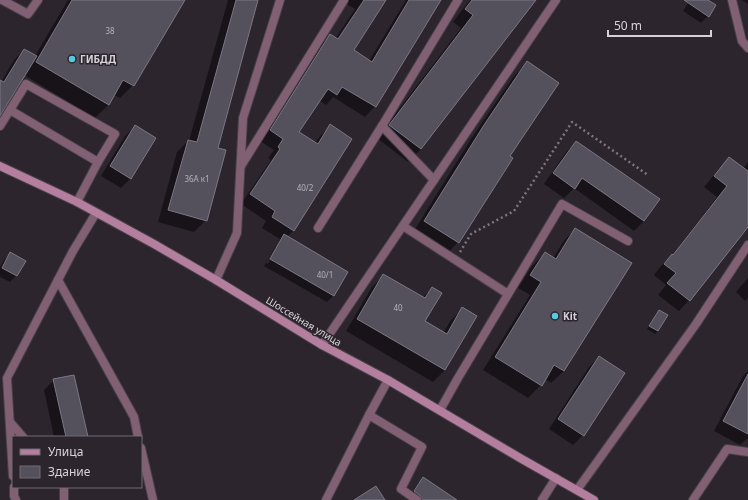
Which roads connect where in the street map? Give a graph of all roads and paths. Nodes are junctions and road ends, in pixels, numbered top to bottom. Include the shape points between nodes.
1 (2, 0) edge
2 (38, 0) edge
3 (280, 0) edge
4 (344, 0) edge
5 (458, 0) edge
6 (556, 0) edge
7 (732, 0) edge
8 (748, 48) edge
9 (10, 110) junction
10 (0, 126) edge
11 (382, 126) junction
12 (98, 162) junction
13 (0, 166) edge
14 (241, 167) junction
15 (648, 175) dead end
16 (434, 180) junction
17 (77, 202) junction
18 (96, 213) junction
19 (403, 226) junction
20 (318, 228) dead end
21 (628, 241) dead end
22 (748, 245) edge
23 (455, 260) junction
24 (58, 280) junction
25 (216, 280) junction
26 (508, 294) junction
27 (322, 345) junction
28 (388, 380) junction
29 (440, 410) junction
30 (368, 415) junction
31 (10, 422) junction
32 (22, 436) edge
33 (138, 436) edge
34 (142, 452) edge
35 (748, 452) edge
36 (12, 458) edge
37 (556, 478) junction
38 (14, 488) edge
39 (64, 488) edge
40 (577, 490) junction
41 (16, 500) edge
42 (64, 500) edge
43 (154, 500) edge
44 (326, 500) edge
45 (417, 500) edge
46 (542, 500) edge
47 (594, 500) edge
48 (693, 500) edge

1 - 2 lane via 28,14
3 - 14 lane via 243,118
4 - 14 lane
5 - 11 lane
6 - 16 lane
7 - 8 lane via 742,41
9 - 10 lane
9 - 12 lane
9 - 12 lane via 26,84 115,134
11 - 16 lane
11 - 20 lane
12 - 17 lane
13 - 17 main road, Шоссейная улица
14 - 25 lane via 237,233
15 - 23 path via 572,122 514,211 471,234
16 - 19 lane
17 - 18 main road, Шоссейная улица
18 - 24 lane
18 - 25 main road, Шоссейная улица
19 - 23 lane
19 - 27 lane
21 - 26 lane via 562,204
22 - 40 lane via 696,324
23 - 26 lane
24 - 31 lane via 7,378
24 - 33 lane via 134,417
25 - 27 main road, Шоссейная улица
26 - 29 lane
27 - 28 main road, Шоссейная улица
28 - 29 main road, Шоссейная улица
28 - 30 lane
29 - 37 main road, Шоссейная улица
30 - 44 lane
30 - 45 lane via 422,447 401,490
31 - 32 lane
31 - 36 lane
34 - 43 lane
35 - 48 lane via 727,449
37 - 40 main road, Шоссейная улица
37 - 46 lane
38 - 41 lane
39 - 42 lane
40 - 47 main road, Шоссейная улица

